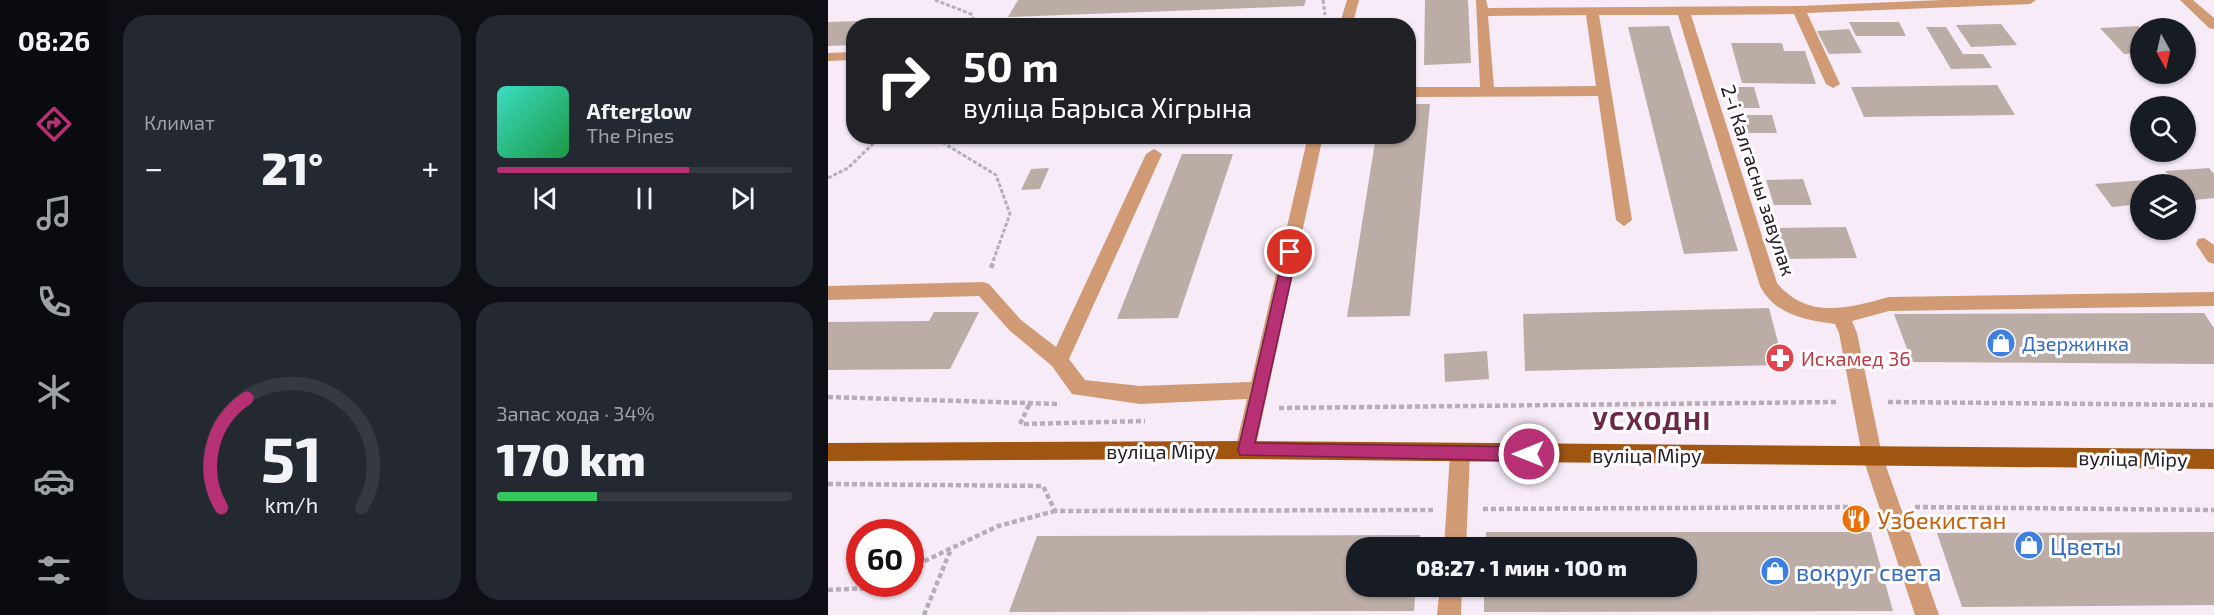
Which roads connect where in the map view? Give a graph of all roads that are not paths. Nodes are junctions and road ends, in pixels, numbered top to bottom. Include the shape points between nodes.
1 (1353, 0) edge
2 (2030, 0) edge
3 (2186, 0) edge
4 (1482, 6) edge
5 (1683, 10) junction
6 (1799, 10) junction
7 (1592, 11) junction
8 (1347, 18) edge
9 (2214, 25) edge
10 (846, 56) edge
11 (828, 57) edge
12 (1833, 84) dead end
13 (1487, 91) junction
14 (1604, 91) junction
15 (1416, 92) edge
16 (1314, 144) edge
17 (1154, 154) dead end
18 (1624, 220) dead end
19 (828, 293) edge
20 (2214, 299) edge
21 (1841, 317) junction
22 (1059, 360) junction
23 (1259, 390) junction
24 (1245, 450) junction
25 (828, 452) edge
26 (1460, 454) junction
27 (1872, 455) junction
28 (2214, 459) edge
29 (1456, 537) edge
30 (1450, 597) edge
31 (1449, 615) edge
32 (1927, 615) edge

1 - 8 street
2 - 6 street
3 - 9 street
4 - 7 street
4 - 13 street
5 - 6 street
5 - 7 street
5 - 21 street, 2-і Калгасны завулак via 1769,286 1781,303 1798,312
6 - 12 street
7 - 14 street
10 - 11 street
13 - 14 street
13 - 15 street
14 - 18 street
16 - 23 street
17 - 22 street
19 - 22 street via 983,289 1015,325
20 - 21 street via 1889,304
21 - 27 street via 1848,333
22 - 23 street via 1079,388 1140,395
23 - 24 street
24 - 25 main road, вуліца Міру
24 - 26 main road, вуліца Міру
26 - 27 main road, вуліца Міру
26 - 29 street
27 - 28 main road, вуліца Міру
27 - 32 street
30 - 31 street

